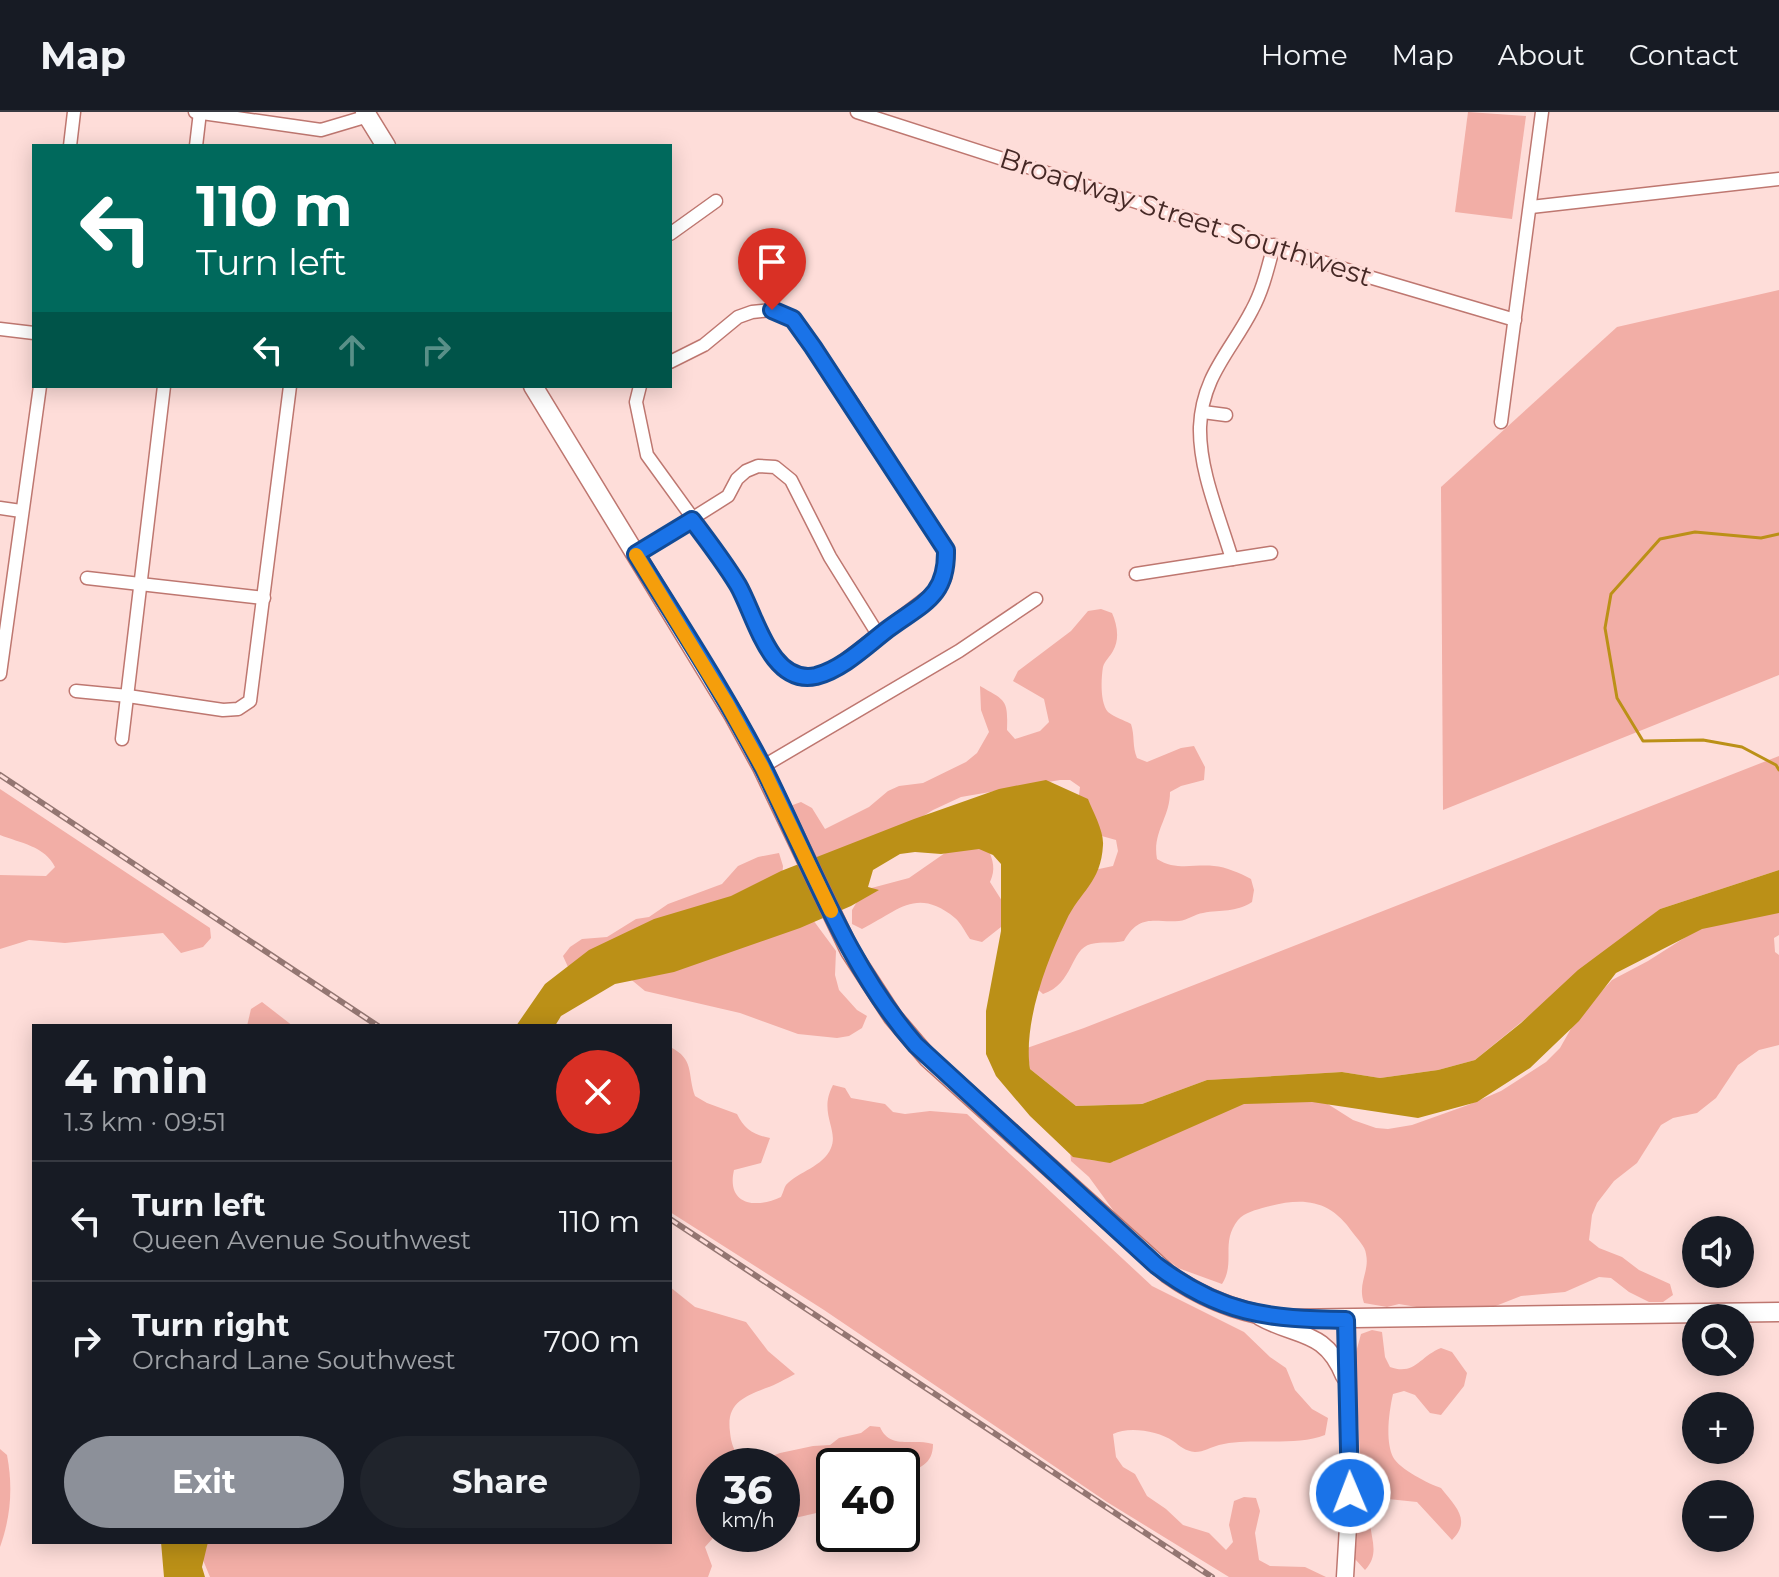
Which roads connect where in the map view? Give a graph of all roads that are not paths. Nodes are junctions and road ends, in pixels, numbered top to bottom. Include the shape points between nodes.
1 (74, 112) edge
2 (199, 112) edge
3 (857, 112) edge
4 (1542, 112) edge
5 (366, 114) edge
6 (321, 130) junction
7 (70, 144) edge
8 (196, 144) edge
9 (319, 144) edge
10 (385, 144) edge
11 (1779, 179) edge
12 (716, 201) dead end
13 (1531, 207) junction
14 (672, 233) edge
15 (1274, 245) junction
16 (1515, 320) junction
17 (0, 329) edge
18 (32, 333) edge
19 (672, 361) edge
20 (40, 388) edge
21 (164, 388) edge
22 (290, 388) edge
23 (534, 388) edge
24 (640, 388) edge
25 (1203, 412) junction
26 (1226, 415) dead end
27 (1501, 422) dead end
28 (0, 508) edge
29 (21, 511) junction
30 (692, 520) junction
31 (1271, 553) dead end
32 (636, 554) junction
33 (1232, 559) junction
34 (1136, 574) dead end
35 (87, 578) dead end
36 (141, 583) junction
37 (264, 598) junction
38 (1036, 599) dead end
39 (879, 636) junction
40 (0, 674) edge
41 (76, 691) dead end
42 (128, 696) junction
43 (122, 739) dead end
44 (762, 767) junction
45 (1779, 1312) edge
46 (1255, 1314) junction
47 (1346, 1320) junction
48 (1347, 1383) junction
49 (1345, 1577) edge

1 - 7 street
2 - 6 street
2 - 8 street
3 - 15 street, Broadway Street Southwest
4 - 13 street
5 - 6 street
5 - 10 main road
6 - 9 street
11 - 13 street
12 - 14 street
13 - 16 street
15 - 16 street, Broadway Street Southwest
15 - 25 street via 1252,311 1213,373
16 - 27 street
17 - 18 street
19 - 39 street via 752,312 772,310 800,328 946,550 945,578 938,589
20 - 29 street
21 - 36 street
22 - 37 street
23 - 32 main road
24 - 30 street via 636,402 647,455
25 - 26 street
25 - 33 street via 1204,463
28 - 29 street
29 - 40 street
30 - 32 street
30 - 39 street via 740,589 768,650 786,668 814,677
30 - 39 street via 728,496 746,471 775,467 791,480
31 - 33 street
32 - 44 main road
33 - 34 street
35 - 36 street
36 - 37 street
36 - 42 street
37 - 42 street via 250,701 238,709 198,708
38 - 44 street via 959,651
41 - 42 street
42 - 43 street
44 - 46 main road via 867,979 916,1045 1156,1265 1191,1290
45 - 47 main road
46 - 47 main road
46 - 48 street via 1324,1343
47 - 48 street
48 - 49 street via 1350,1493

